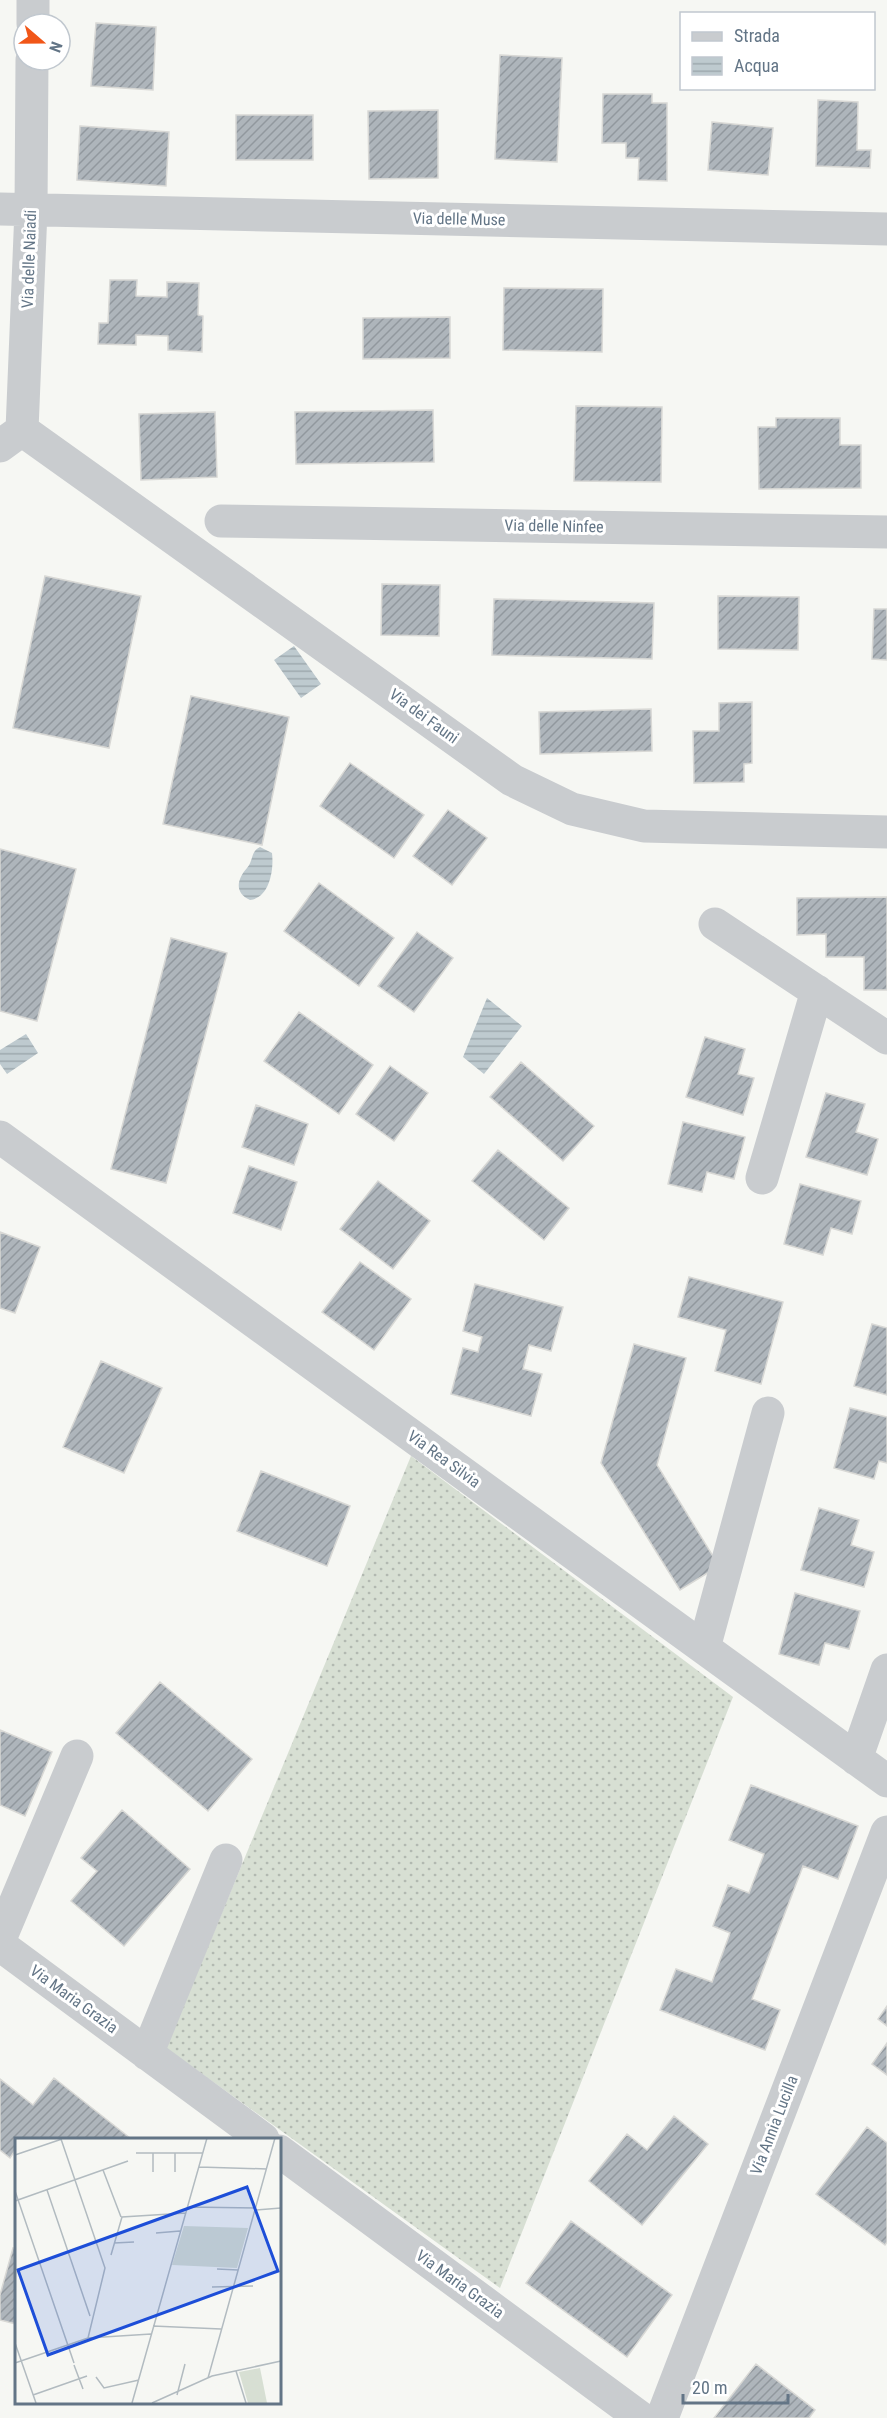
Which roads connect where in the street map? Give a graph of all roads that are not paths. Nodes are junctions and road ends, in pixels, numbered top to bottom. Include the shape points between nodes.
1 (31, 72) edge
2 (16, 210) edge
3 (887, 229) edge
4 (11, 438) edge
5 (221, 521) dead end
6 (887, 532) edge
7 (887, 832) edge
8 (715, 924) dead end
9 (817, 992) junction
10 (887, 1038) edge
11 (0, 1137) edge
12 (762, 1178) dead end
13 (768, 1413) dead end
14 (704, 1648) junction
15 (887, 1670) edge
16 (77, 1756) dead end
17 (856, 1759) junction
18 (887, 1781) edge
19 (887, 1832) edge
20 (226, 1860) dead end
21 (0, 1939) edge
22 (0, 1945) edge
23 (147, 2054) junction
24 (262, 2138) edge
25 (280, 2152) edge
26 (641, 2418) edge
27 (662, 2418) edge

1 - 2 street, Via delle Naiadi
2 - 3 street, Via delle Muse
2 - 4 street, Via delle Naiadi
4 - 7 street, Via dei Fauni via 512,780 553,801 644,826
5 - 6 street, Via delle Ninfee
8 - 9 street
9 - 10 street
9 - 12 street
11 - 14 street, Via Rea Silvia
13 - 14 street
14 - 17 street, Via Rea Silvia
15 - 17 street
16 - 21 street
17 - 18 street, Via Rea Silvia
19 - 27 street, Via Annia Lucilla
20 - 23 street
22 - 23 street, Via Maria Grazia
23 - 24 street, Via Maria Grazia
25 - 26 street, Via Maria Grazia

